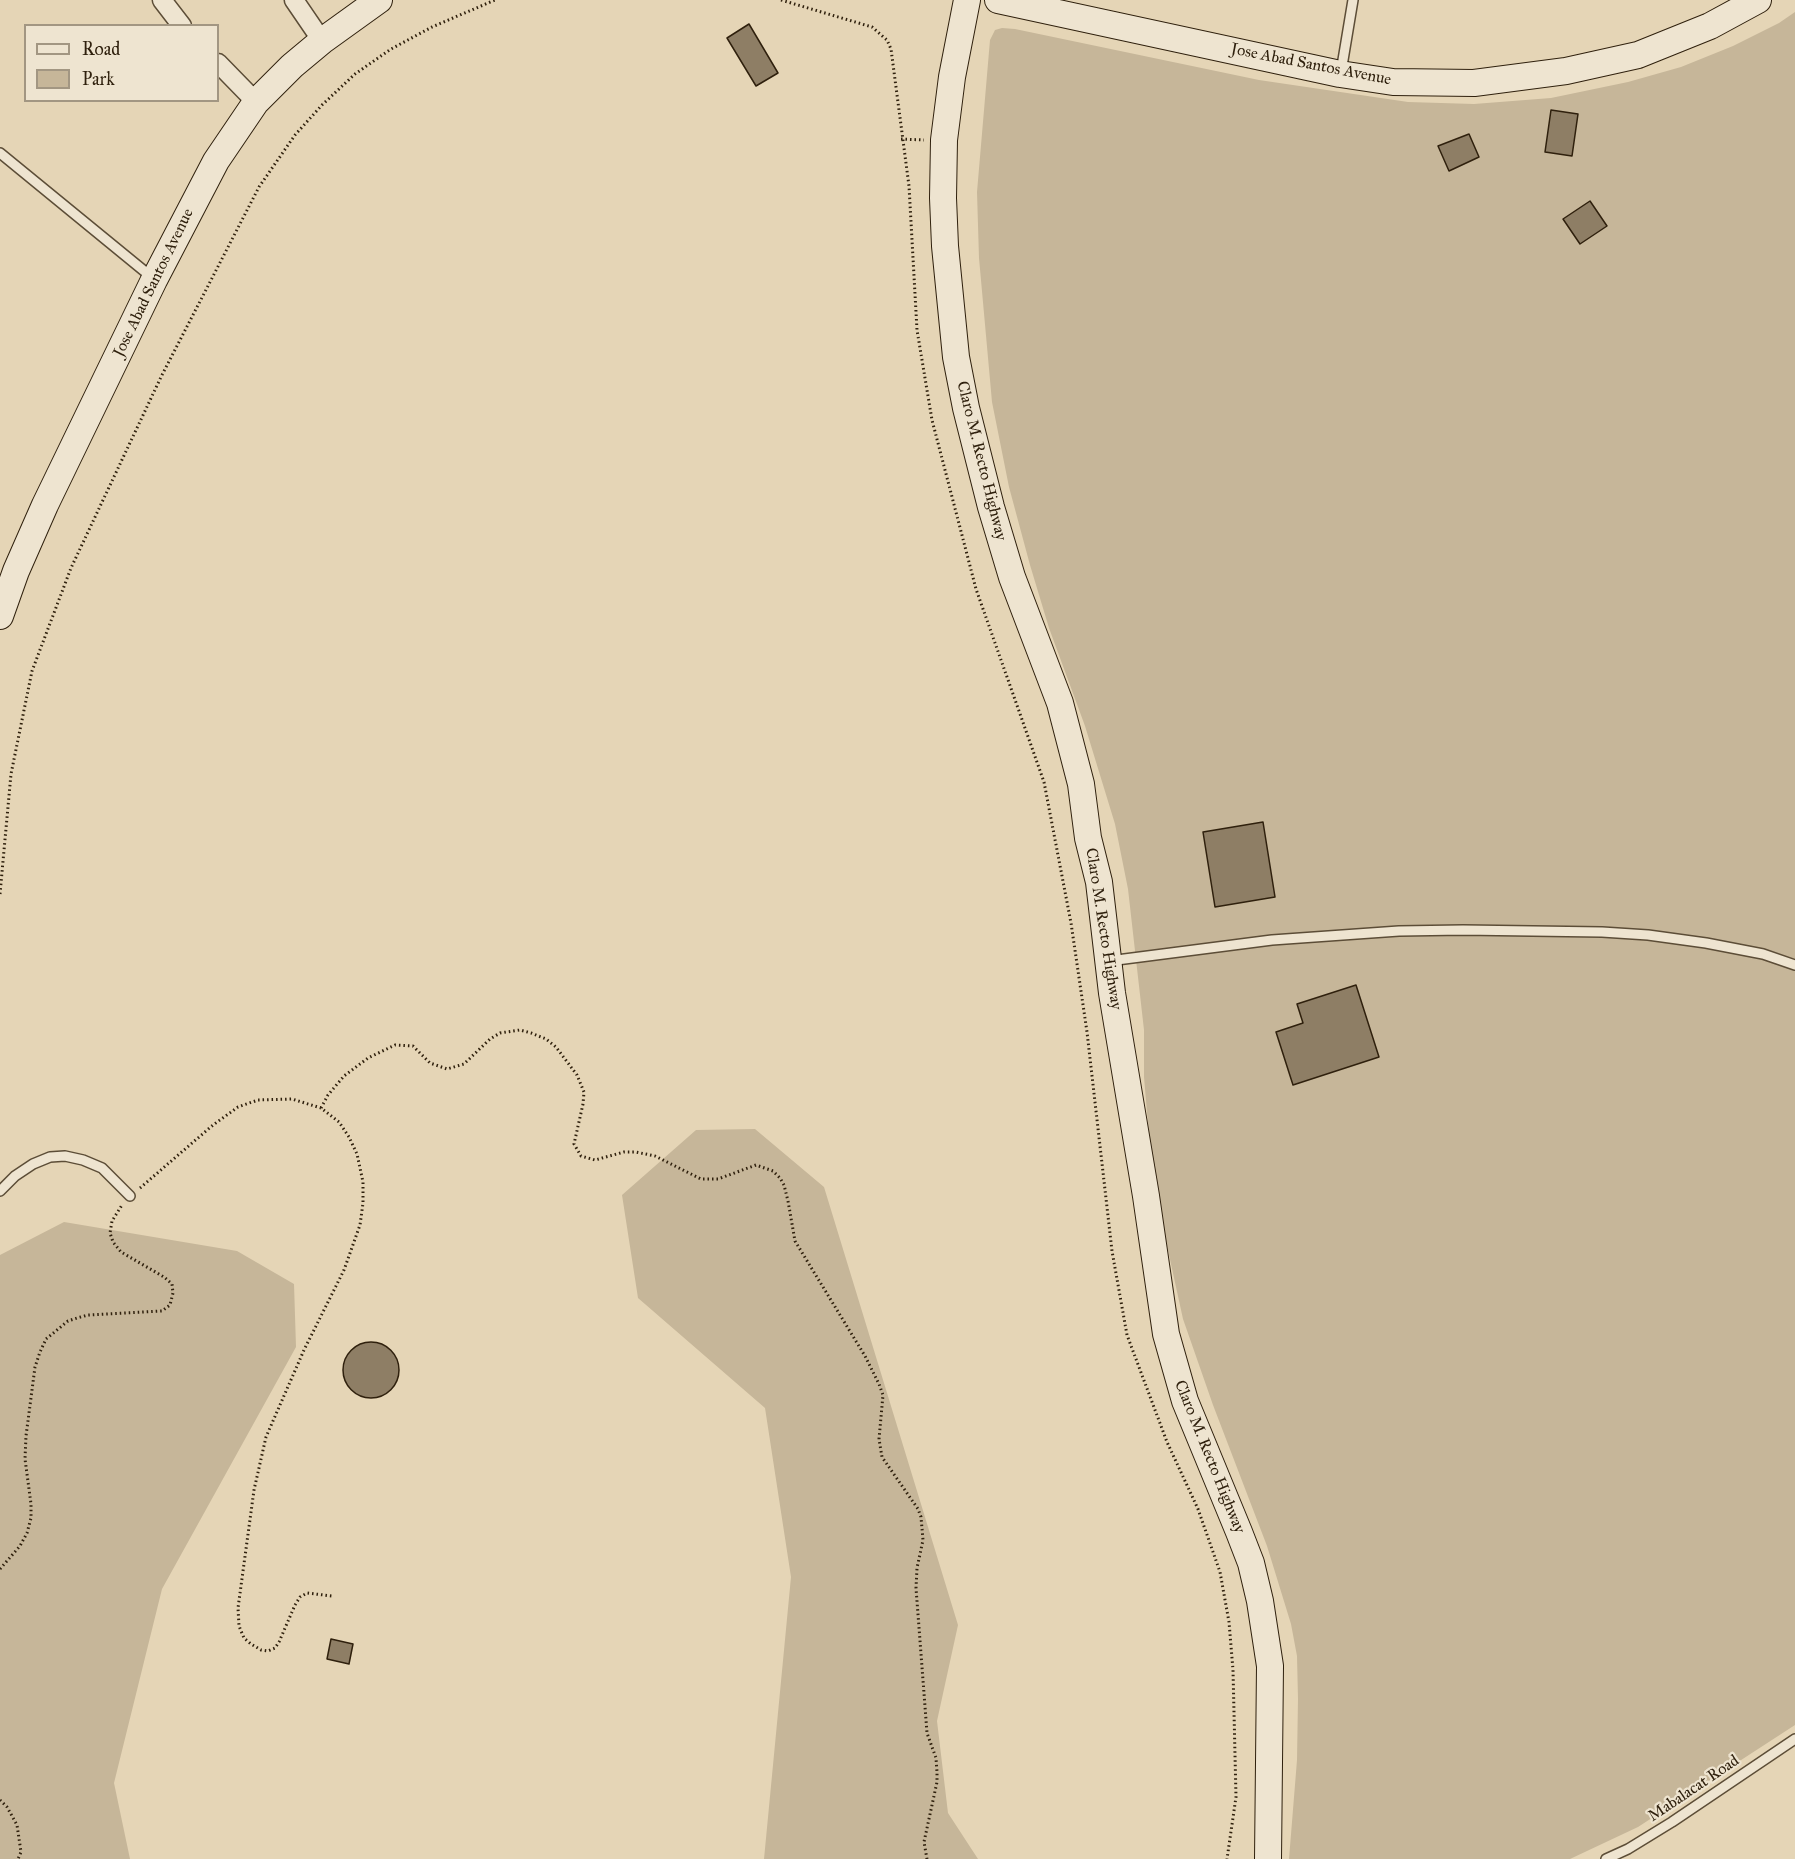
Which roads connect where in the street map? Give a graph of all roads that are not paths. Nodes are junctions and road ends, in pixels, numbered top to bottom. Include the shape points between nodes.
1 (162, 0) edge
2 (294, 0) edge
3 (378, 0) edge
4 (967, 0) edge
5 (998, 0) edge
6 (1353, 0) edge
7 (1758, 0) edge
8 (180, 24) edge
9 (322, 41) junction
10 (219, 64) edge
11 (1340, 74) junction
12 (256, 102) junction
13 (0, 153) edge
14 (154, 280) junction
15 (0, 616) edge
16 (1109, 961) junction
17 (1795, 966) edge
18 (0, 1191) edge
19 (130, 1196) road end
20 (1795, 1739) edge
21 (1268, 1859) edge
22 (1606, 1859) edge

1 - 8 street
2 - 9 street
3 - 9 main road, Jose Abad Santos Avenue
4 - 16 main road, Claro M. Recto Highway via 944,140 945,236 956,357 991,507 1012,577 1060,703 1081,783
5 - 11 main road, Jose Abad Santos Avenue
6 - 11 lane
7 - 11 main road, Jose Abad Santos Avenue via 1710,26 1638,54 1566,71 1474,83 1393,82
9 - 12 main road, Jose Abad Santos Avenue
10 - 12 street
12 - 14 main road, Jose Abad Santos Avenue via 216,161
13 - 14 lane
14 - 15 main road, Jose Abad Santos Avenue via 45,505
16 - 17 lane via 1272,940 1473,930 1648,935 1763,954
16 - 21 main road, Claro M. Recto Highway via 1168,1343 1194,1428 1251,1563 1264,1622 1271,1697
18 - 19 lane via 33,1164 65,1156 102,1168
20 - 22 lane, Mabalacat Road via 1672,1822

